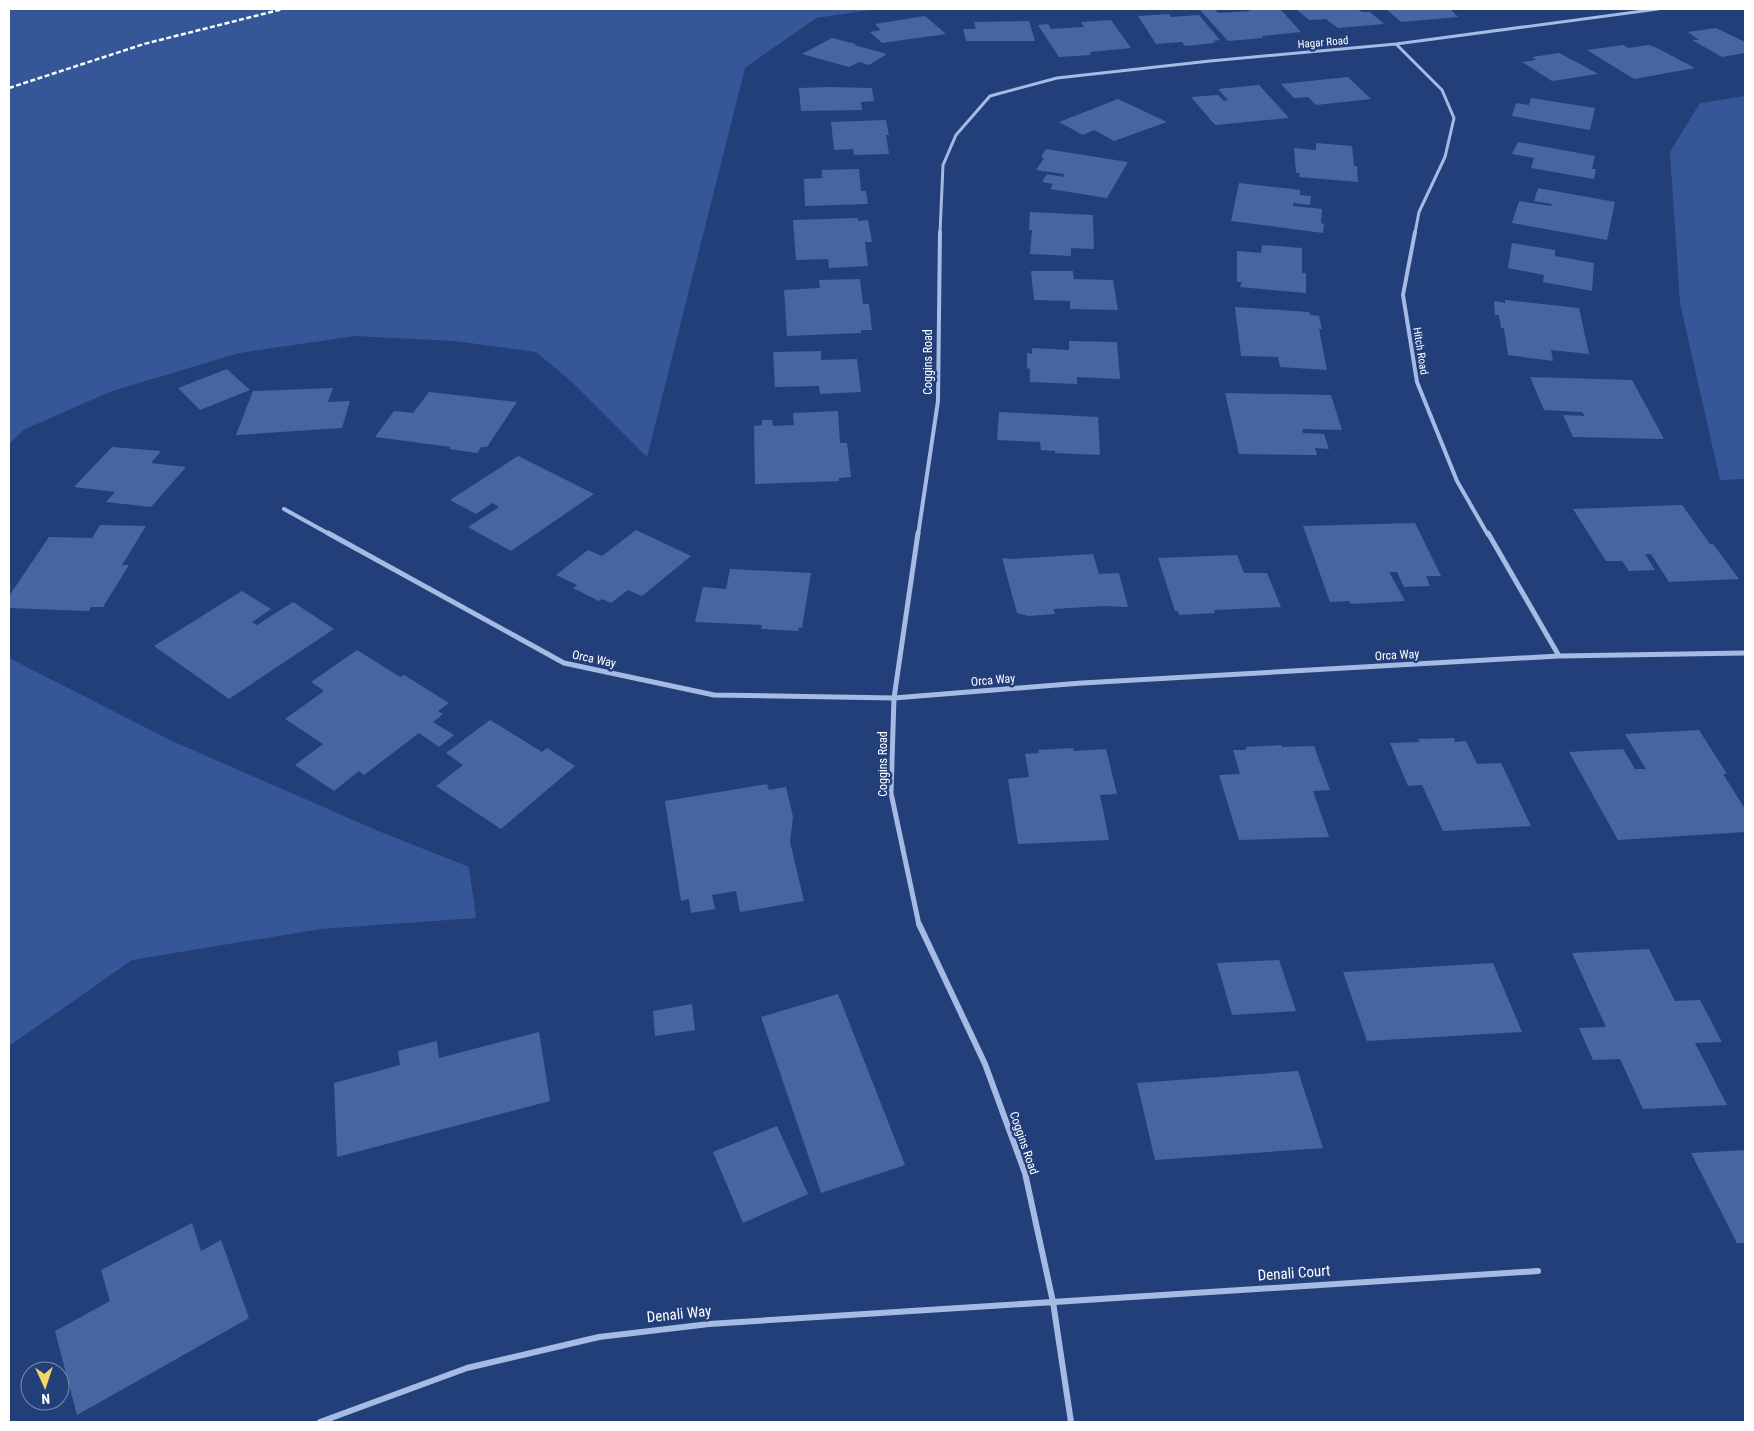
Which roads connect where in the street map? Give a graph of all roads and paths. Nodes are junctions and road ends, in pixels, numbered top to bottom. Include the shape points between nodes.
1 (1658, 9) edge
2 (1396, 44) junction
3 (990, 96) joint
4 (284, 510) dead end
5 (1745, 653) edge
6 (1559, 656) junction
7 (894, 698) junction
8 (1538, 1272) dead end
9 (1053, 1302) junction
10 (320, 1422) edge
11 (1071, 1422) edge

1 - 2 street, Hagar Road
2 - 3 street, Hagar Road via 1057,78
2 - 6 street, Hitch Road via 1442,90 1454,118 1445,157 1419,212 1403,295 1417,382 1456,481
3 - 7 street, Coggins Road via 956,135 943,165 938,401
4 - 7 street, Orca Way via 564,663 714,695
5 - 6 street, Orca Way
6 - 7 street, Orca Way via 1082,683
7 - 9 street, Coggins Road via 891,793 920,928 985,1064 1025,1173
8 - 9 street, Denali Court
9 - 10 street, Denali Way via 709,1324 599,1337 467,1368
9 - 11 street, Coggins Road

